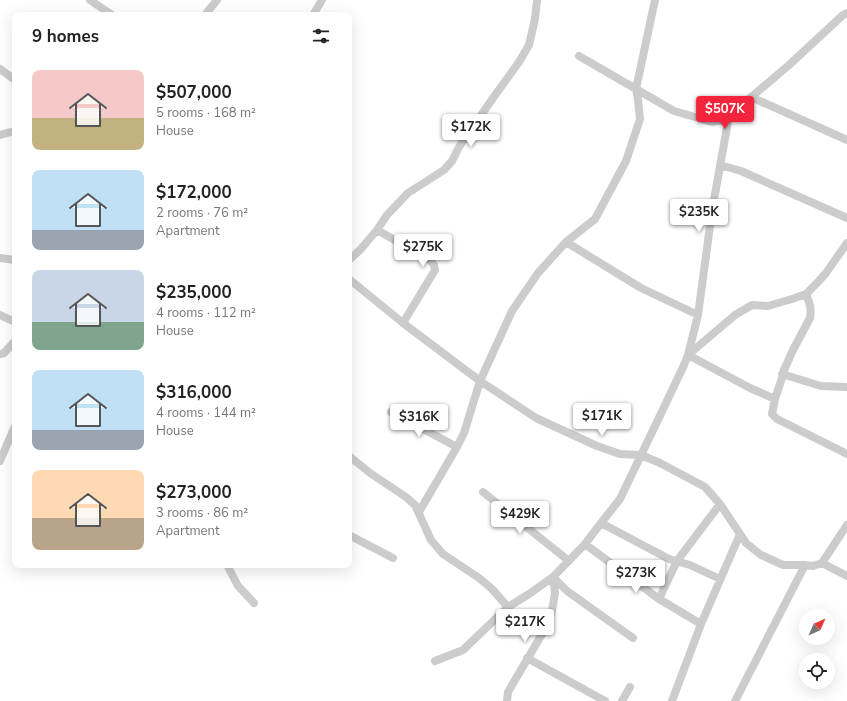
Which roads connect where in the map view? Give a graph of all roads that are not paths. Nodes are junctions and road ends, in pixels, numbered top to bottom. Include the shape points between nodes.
1 (90, 0) edge
2 (217, 0) edge
3 (322, 0) edge
4 (537, 0) edge
5 (655, 0) edge
6 (108, 12) edge
7 (207, 12) edge
8 (315, 12) edge
9 (847, 13) edge
10 (579, 56) dead end
11 (0, 69) edge
12 (12, 78) edge
13 (636, 89) junction
14 (751, 97) junction
15 (729, 116) junction
16 (12, 132) edge
17 (0, 135) edge
18 (847, 140) edge
19 (720, 165) junction
20 (847, 218) edge
21 (377, 230) junction
22 (566, 242) junction
23 (847, 243) edge
24 (352, 257) edge
25 (0, 258) edge
26 (12, 260) edge
27 (352, 281) edge
28 (806, 294) junction
29 (698, 315) junction
30 (0, 316) edge
31 (12, 321) edge
32 (403, 323) junction
33 (12, 344) edge
34 (0, 354) edge
35 (688, 355) junction
36 (782, 374) junction
37 (480, 381) junction
38 (847, 387) edge
39 (775, 399) junction
40 (391, 412) dead end
41 (12, 430) edge
42 (4, 440) edge
43 (457, 447) junction
44 (847, 454) edge
45 (641, 455) junction
46 (352, 459) edge
47 (0, 461) edge
48 (483, 492) dead end
49 (720, 504) junction
50 (419, 512) junction
51 (600, 523) junction
52 (847, 525) edge
53 (740, 534) junction
54 (352, 537) edge
55 (585, 544) junction
56 (393, 558) dead end
57 (569, 561) junction
58 (678, 561) junction
59 (822, 563) junction
60 (805, 564) junction
61 (229, 568) edge
62 (847, 576) edge
63 (553, 577) junction
64 (720, 579) junction
65 (659, 599) junction
66 (254, 603) dead end
67 (508, 607) junction
68 (701, 624) junction
69 (633, 638) dead end
70 (527, 658) junction
71 (435, 662) dead end
72 (630, 687) dead end
73 (507, 701) edge
74 (606, 701) edge
75 (622, 701) edge
76 (672, 701) edge
77 (735, 701) edge

1 - 6 street
2 - 7 street
3 - 8 street
4 - 21 street via 529,45 452,160 444,170 408,193
5 - 13 street
9 - 14 street
10 - 13 street
11 - 12 street
13 - 15 street via 674,111 712,122
13 - 22 street via 640,119 626,162 595,219
14 - 15 street
14 - 18 street
15 - 19 street
16 - 17 street
19 - 20 street via 741,171
19 - 29 street
21 - 24 street
21 - 32 street via 434,264 434,270
22 - 29 street via 642,288
22 - 37 street via 538,273 512,311
23 - 28 street via 826,273
25 - 26 street
27 - 32 street
28 - 35 street via 768,306 752,305
28 - 36 street via 811,306 810,318
29 - 35 street
30 - 31 street
32 - 37 street
33 - 34 street
35 - 39 street
35 - 45 street
36 - 38 street via 822,386
36 - 39 street
37 - 43 street via 464,433
37 - 45 street via 536,418 590,443 620,454
39 - 44 street via 773,416
40 - 43 street
41 - 42 street
42 - 47 street
43 - 50 street
45 - 49 street via 704,487
45 - 51 street via 620,499
46 - 50 street via 370,474 406,497
48 - 57 street
49 - 53 street
49 - 58 street
50 - 67 street via 431,540 442,554 479,578
51 - 55 street
51 - 58 street via 660,555
52 - 59 street
53 - 60 street via 746,543 761,555 783,565
53 - 64 street
54 - 56 street
55 - 57 street
55 - 65 street
57 - 63 street
58 - 64 street
58 - 65 street
59 - 60 street via 813,566
59 - 62 street
60 - 77 street
61 - 66 street via 238,586
63 - 67 street
63 - 69 street via 567,591
63 - 70 street via 555,593 552,611 545,629
64 - 68 street
65 - 68 street
67 - 71 street via 463,650
68 - 76 street
70 - 73 street via 508,692
70 - 74 street
72 - 75 street

